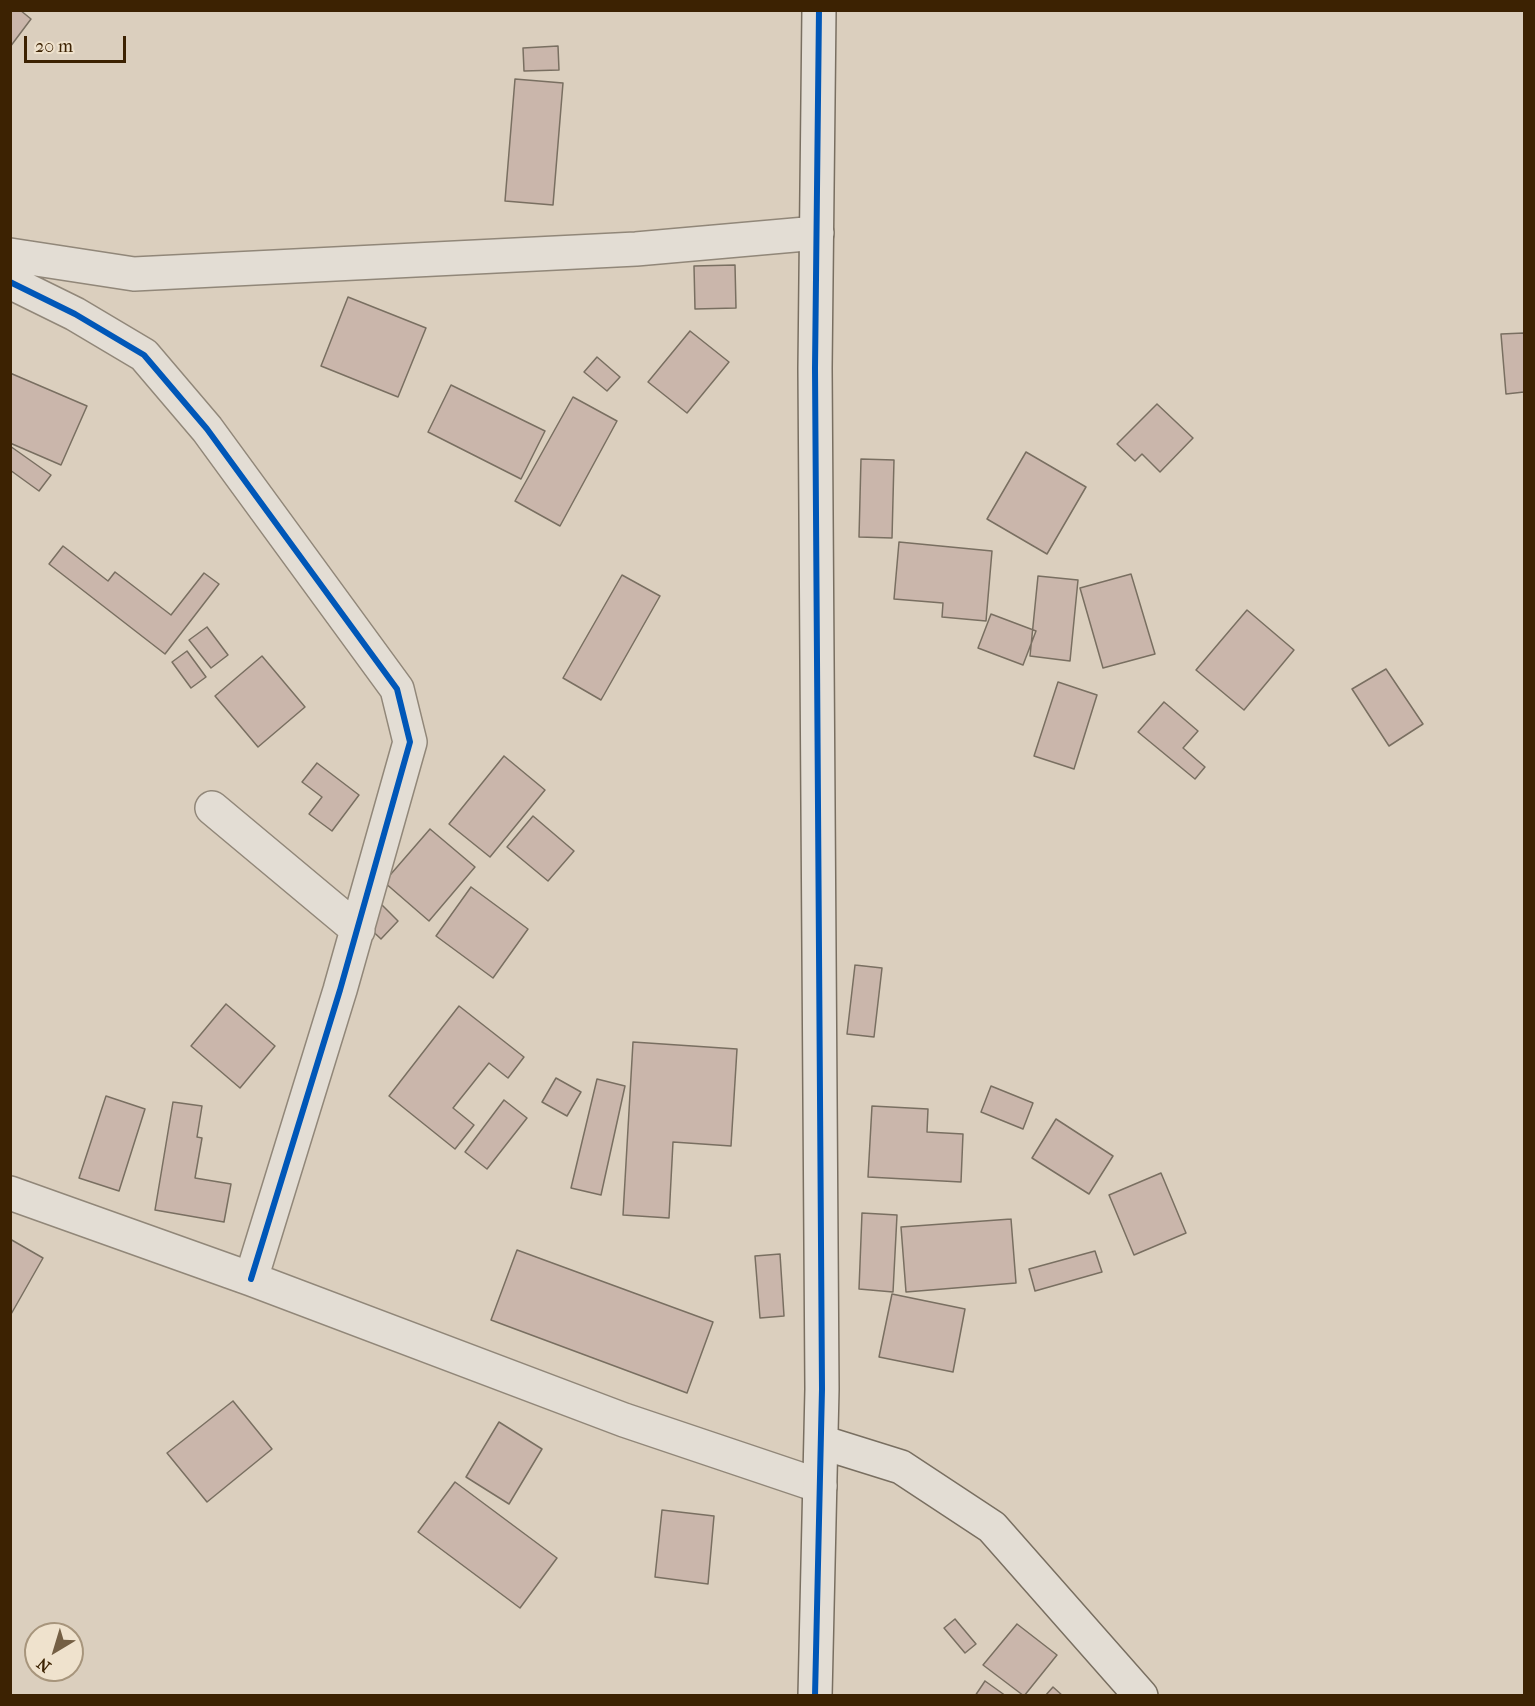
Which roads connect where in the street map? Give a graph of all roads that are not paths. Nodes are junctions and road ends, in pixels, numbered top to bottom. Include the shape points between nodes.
1 (819, 10) edge
2 (817, 233) junction
3 (10, 255) edge
4 (10, 282) edge
5 (212, 808) dead end
6 (358, 930) junction
7 (10, 1193) edge
8 (251, 1279) junction
9 (821, 1442) junction
10 (820, 1486) junction
11 (815, 1695) edge
12 (1141, 1695) edge

1 - 2 street
2 - 3 street via 636,249 134,274
2 - 9 street
4 - 6 street via 144,355 207,429 397,689 410,742
5 - 6 street
6 - 8 street
7 - 8 street
8 - 10 street via 624,1420
9 - 10 street
9 - 12 street via 901,1467 992,1527
10 - 11 street

